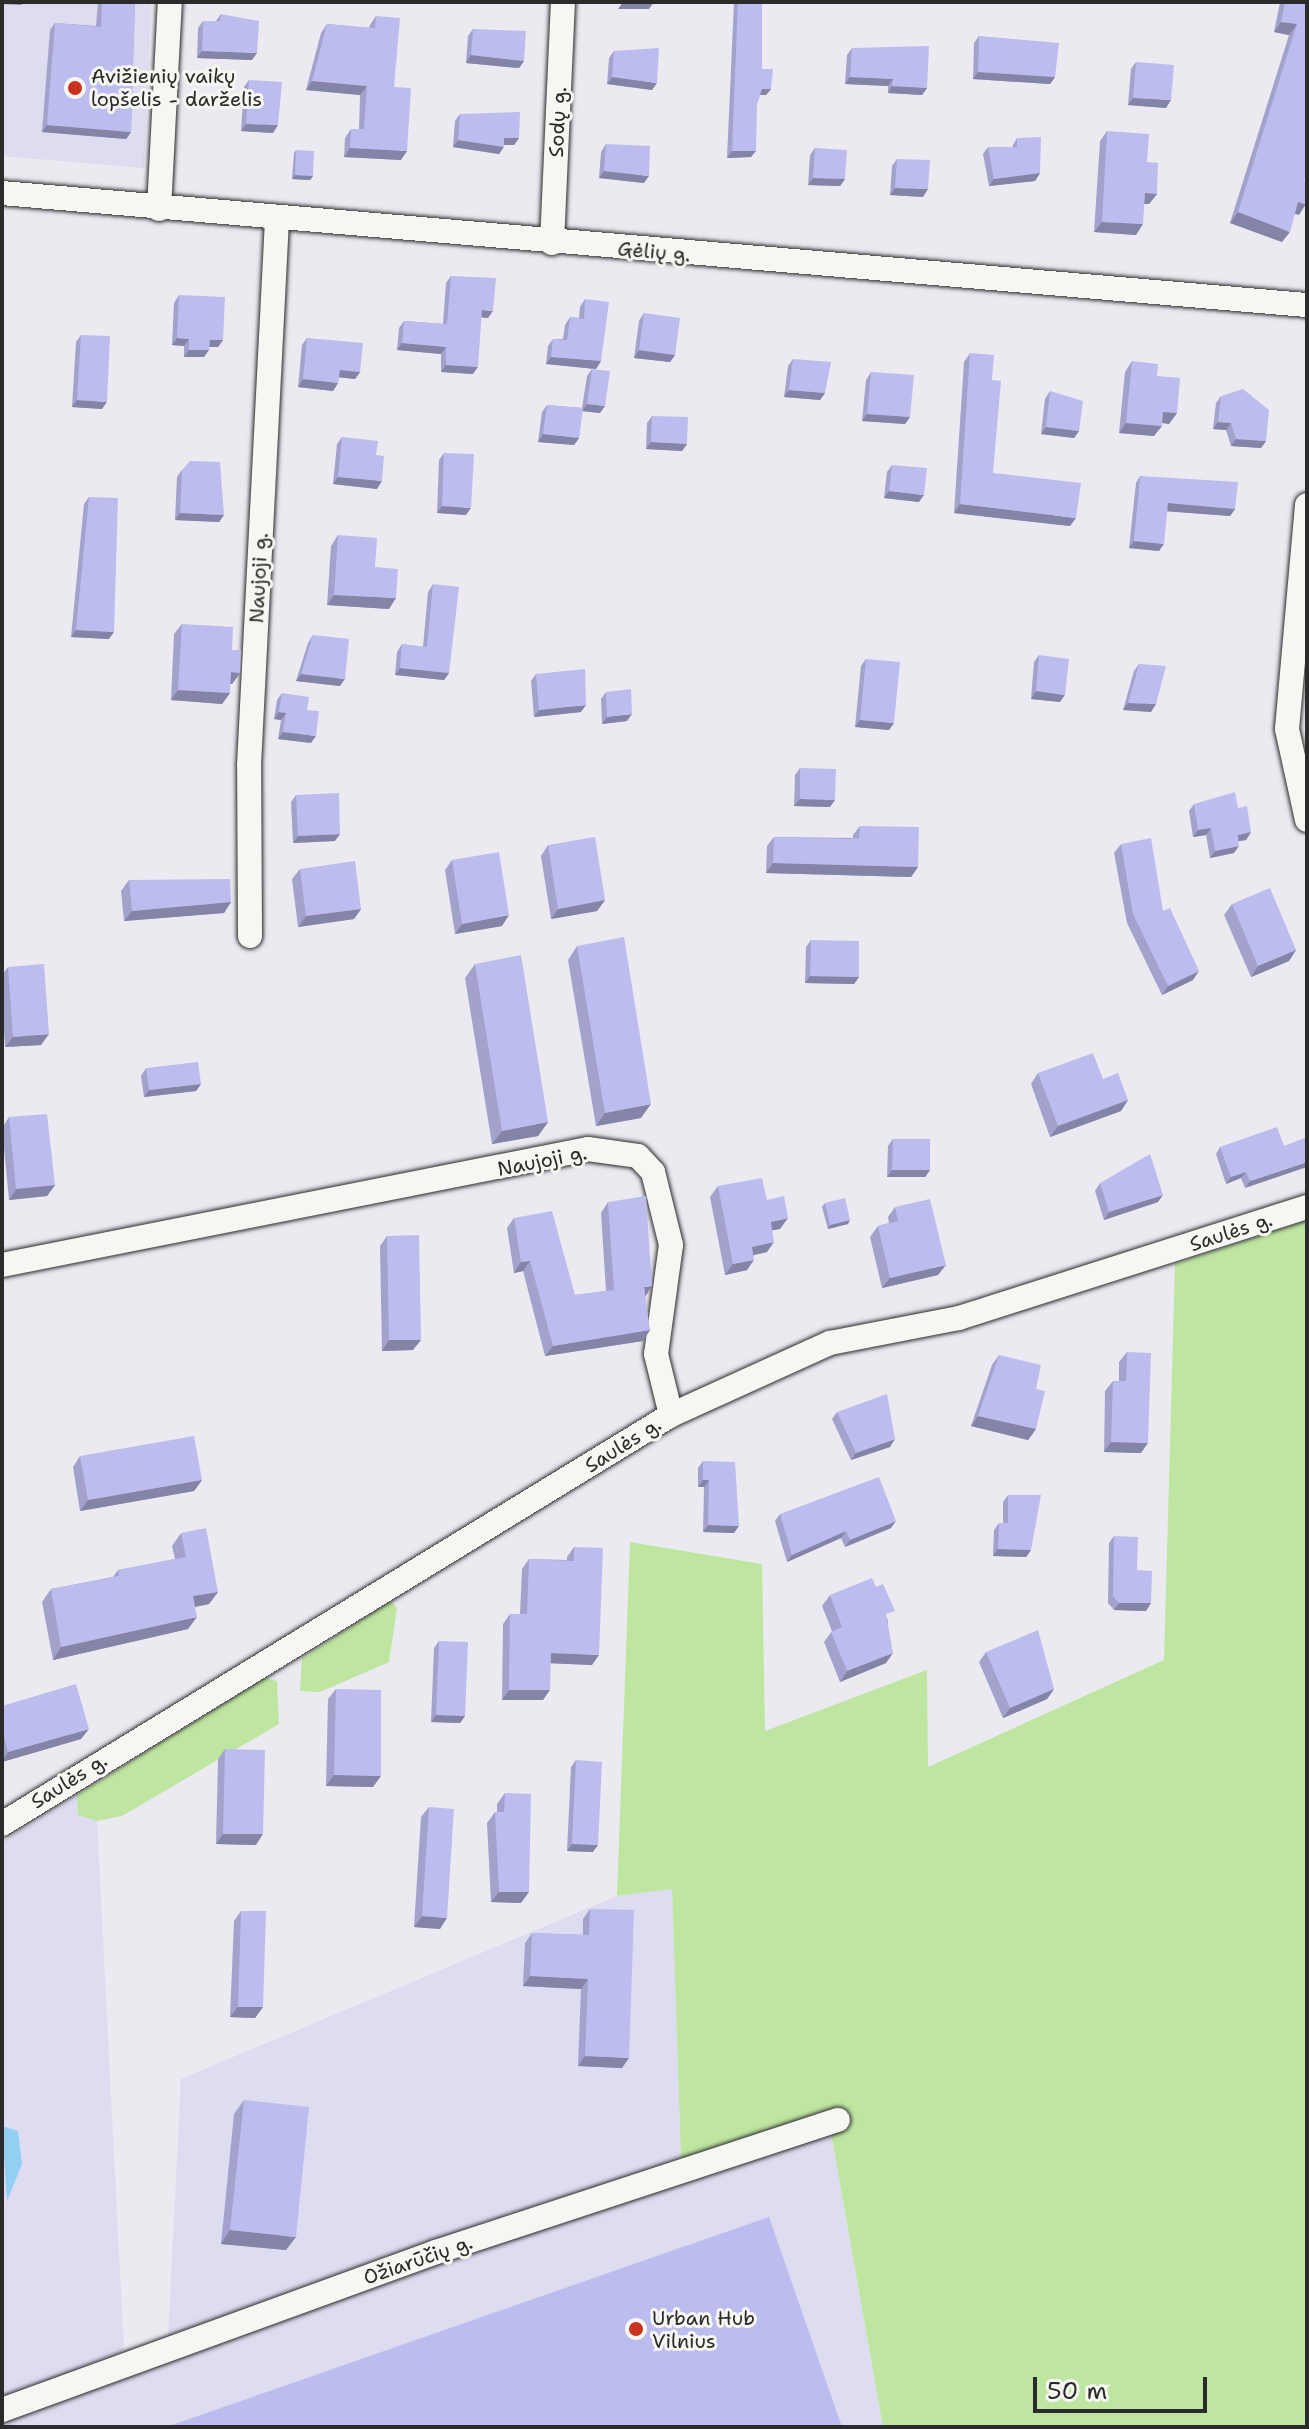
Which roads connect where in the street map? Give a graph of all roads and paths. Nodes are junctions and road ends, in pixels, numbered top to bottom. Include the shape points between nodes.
1 (170, 2) edge
2 (563, 2) edge
3 (2, 193) edge
4 (159, 209) junction
5 (277, 220) junction
6 (552, 243) junction
7 (1307, 305) edge
8 (1307, 505) edge
9 (1307, 820) edge
10 (250, 936) dead end
11 (1307, 1207) edge
12 (2, 1265) edge
13 (671, 1415) junction
14 (2, 1824) edge
15 (838, 2120) dead end
16 (2, 2410) edge

1 - 4 street
2 - 6 street, Sodų g.
3 - 4 street, Gėlių g.
4 - 5 street, Gėlių g.
5 - 6 street, Gėlių g.
5 - 10 street, Naujoji g. via 249,765
6 - 7 street, Gėlių g.
8 - 9 street via 1287,729
11 - 13 street, Saulės g. via 959,1318 830,1343
12 - 13 street, Naujoji g. via 588,1149 638,1156 653,1172 671,1245 656,1354
13 - 14 street, Saulės g.
15 - 16 street, Ožiarūčių g. via 436,2252

